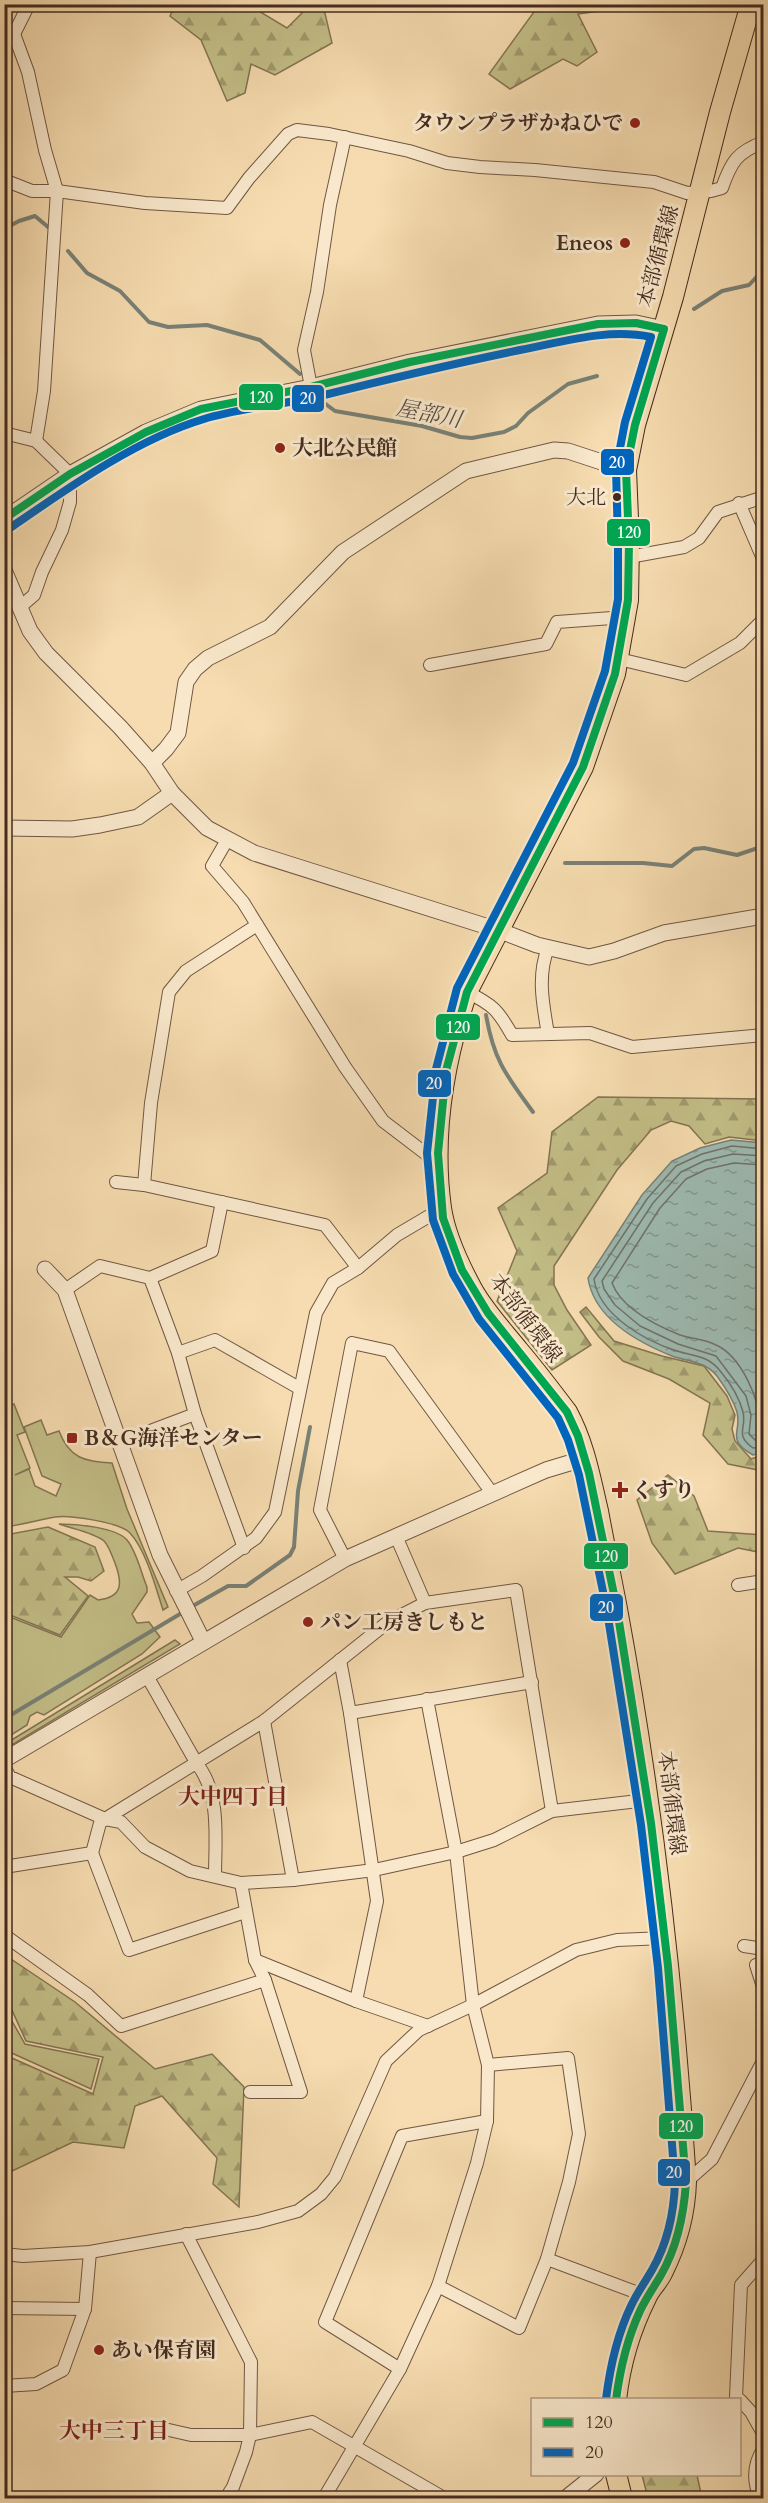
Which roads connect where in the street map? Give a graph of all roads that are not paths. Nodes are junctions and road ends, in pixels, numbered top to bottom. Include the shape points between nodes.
1 (29, 4) edge
2 (751, 4) edge
3 (4, 24) edge
4 (14, 34) junction
5 (345, 137) junction
6 (764, 142) edge
7 (4, 180) edge
8 (700, 190) junction
9 (57, 191) junction
10 (664, 329) junction
11 (311, 387) junction
12 (4, 433) edge
13 (36, 441) junction
14 (626, 470) junction
15 (70, 474) junction
16 (764, 496) edge
17 (739, 504) junction
18 (4, 519) edge
19 (629, 557) junction
20 (764, 561) edge
21 (4, 570) edge
22 (19, 609) junction
23 (626, 617) junction
24 (764, 618) edge
25 (619, 659) junction
26 (430, 665) dead end
27 (152, 763) junction
28 (172, 793) junction
29 (4, 828) edge
30 (227, 840) junction
31 (764, 916) edge
32 (257, 925) junction
33 (498, 930) junction
34 (548, 948) junction
35 (467, 992) junction
36 (548, 1034) junction
37 (764, 1035) edge
38 (438, 1163) junction
39 (116, 1182) dead end
40 (144, 1185) junction
41 (222, 1202) junction
42 (441, 1209) junction
43 (358, 1268) junction
44 (45, 1269) dead end
45 (150, 1278) junction
46 (66, 1290) junction
47 (178, 1353) junction
48 (299, 1388) junction
49 (195, 1414) junction
50 (121, 1442) junction
51 (586, 1458) junction
52 (492, 1493) junction
53 (396, 1536) junction
54 (244, 1548) junction
55 (345, 1559) junction
56 (764, 1581) edge
57 (738, 1585) dead end
58 (178, 1596) junction
59 (425, 1603) junction
60 (199, 1635) junction
61 (340, 1660) junction
62 (147, 1676) junction
63 (532, 1682) junction
64 (427, 1699) junction
65 (350, 1713) junction
66 (264, 1721) junction
67 (4, 1760) edge
68 (197, 1764) junction
69 (4, 1767) edge
70 (647, 1800) junction
71 (552, 1811) junction
72 (105, 1819) junction
73 (456, 1852) junction
74 (92, 1853) junction
75 (4, 1867) edge
76 (374, 1870) junction
77 (215, 1876) junction
78 (294, 1880) junction
79 (241, 1883) junction
80 (245, 1912) junction
81 (4, 1935) edge
82 (665, 1938) junction
83 (744, 1946) dead end
84 (764, 1948) edge
85 (255, 1960) junction
86 (756, 1965) dead end
87 (265, 1980) junction
88 (764, 1990) edge
89 (356, 2001) junction
90 (473, 2005) junction
91 (428, 2026) junction
92 (764, 2059) edge
93 (488, 2065) junction
94 (250, 2092) dead end
95 (487, 2121) junction
96 (686, 2182) junction
97 (186, 2234) junction
98 (90, 2252) junction
99 (4, 2254) edge
100 (547, 2259) junction
101 (764, 2259) edge
102 (438, 2286) junction
103 (646, 2296) junction
104 (4, 2308) edge
105 (85, 2309) junction
106 (400, 2369) junction
107 (4, 2386) edge
108 (616, 2398) edge
109 (737, 2398) edge
110 (741, 2402) edge
111 (160, 2428) dead end
112 (250, 2435) junction
113 (764, 2435) edge
114 (355, 2448) junction
115 (764, 2448) edge
116 (595, 2476) edge
117 (616, 2476) edge
118 (226, 2499) edge
119 (324, 2499) edge
120 (444, 2499) edge
121 (566, 2499) edge
122 (622, 2499) edge
123 (760, 2499) edge

1 - 4 street
2 - 8 main road, 本部循環線
3 - 4 street
4 - 9 street via 28,72
5 - 8 street via 447,163 654,182 687,193
5 - 9 street via 297,130 288,134 227,208 145,203
5 - 11 street via 304,350
6 - 8 street via 738,155 722,188
7 - 9 street via 32,191
8 - 10 main road, 本部循環線
9 - 13 street via 45,391
10 - 11 street via 636,323 598,324 410,362
10 - 14 main road, 本部循環線 via 635,425
11 - 15 street via 201,409 146,432
12 - 13 street
13 - 15 street
14 - 19 main road, 本部循環線
14 - 27 street via 554,450 466,471 343,552 270,627 208,658 195,669 186,682 178,733
15 - 18 street
15 - 22 street via 70,502 62,530 34,595
16 - 17 street
17 - 19 street via 718,512 699,538 684,547
17 - 20 street
19 - 23 main road, 本部循環線
21 - 22 street
22 - 27 street via 46,653
23 - 25 main road, 本部循環線
23 - 26 street via 557,622 546,644
24 - 25 street via 740,643 686,675
25 - 33 main road, 本部循環線 via 583,767
27 - 28 street
28 - 29 street via 138,817 100,825 72,829
28 - 30 street via 207,828
30 - 32 street via 212,866
30 - 33 street via 254,853
31 - 34 street via 664,933 589,957
32 - 38 street via 383,1121
32 - 40 street via 186,971 169,992 151,1102
33 - 34 street
33 - 35 main road, 本部循環線
34 - 36 street via 543,961 542,994
35 - 36 street via 490,1003 512,1035
35 - 38 main road, 本部循環線 via 446,1070
36 - 37 street via 590,1033 632,1047
38 - 42 main road, 本部循環線
39 - 40 street
40 - 41 street
41 - 43 street via 325,1225
41 - 45 street via 212,1251
42 - 43 street via 397,1235
42 - 51 main road, 本部循環線 via 472,1290 567,1412
43 - 48 street via 333,1282 316,1313
44 - 46 street
45 - 46 street via 100,1266
45 - 47 street
46 - 50 street
47 - 48 street via 215,1340
47 - 49 street
48 - 54 street via 275,1512
49 - 50 street
49 - 54 street
50 - 58 street via 144,1514
51 - 52 street via 553,1467
51 - 70 main road, 本部循環線 via 633,1696
52 - 53 street
52 - 55 street via 389,1351 352,1342 320,1510
53 - 55 street
53 - 59 street
54 - 58 street
55 - 60 street
56 - 57 street
58 - 60 street
59 - 61 street via 388,1622
59 - 63 street via 516,1590
60 - 62 street
61 - 65 street
61 - 66 street
62 - 67 street
62 - 68 street
63 - 64 street
63 - 71 street
64 - 65 street
64 - 73 street
65 - 76 street
66 - 68 street
66 - 78 street
68 - 72 street
68 - 77 street via 207,1776 213,1802
69 - 72 street via 10,1777
70 - 71 street
70 - 82 main road, 本部循環線
71 - 73 street via 494,1840
72 - 74 street via 100,1823
72 - 77 street via 121,1822 145,1847 190,1871
73 - 76 street
73 - 90 street
74 - 75 street
74 - 80 street via 129,1950
76 - 78 street
76 - 89 street via 377,1901
77 - 79 street
78 - 79 street
79 - 80 street
80 - 85 street
81 - 87 street via 88,1995 121,2026
82 - 90 street via 617,1940 576,1950
82 - 96 main road, 本部循環線 via 679,2065
83 - 84 street
85 - 87 street
85 - 89 street
86 - 88 street
87 - 94 street via 301,2092
89 - 91 street
90 - 91 street
90 - 93 street
91 - 97 street via 386,2061 335,2177 321,2194 298,2211
92 - 96 street via 712,2159
93 - 95 street
93 - 100 street via 568,2058 579,2134
95 - 102 street
95 - 106 street via 402,2136 325,2322
96 - 103 main road, 本部循環線 via 675,2243
97 - 98 street
97 - 112 street via 251,2362
98 - 99 street
98 - 105 street
100 - 102 street via 519,2328
100 - 103 street
101 - 109 street via 741,2285
102 - 106 street
103 - 108 main road, 本部循環線 via 628,2340
104 - 105 street
105 - 107 street via 63,2370 36,2384
106 - 114 street
110 - 113 street
111 - 112 street via 191,2435
112 - 114 street via 312,2422
112 - 118 street
114 - 119 street
114 - 120 street
115 - 123 street via 757,2459 755,2485
116 - 121 street
117 - 122 main road

